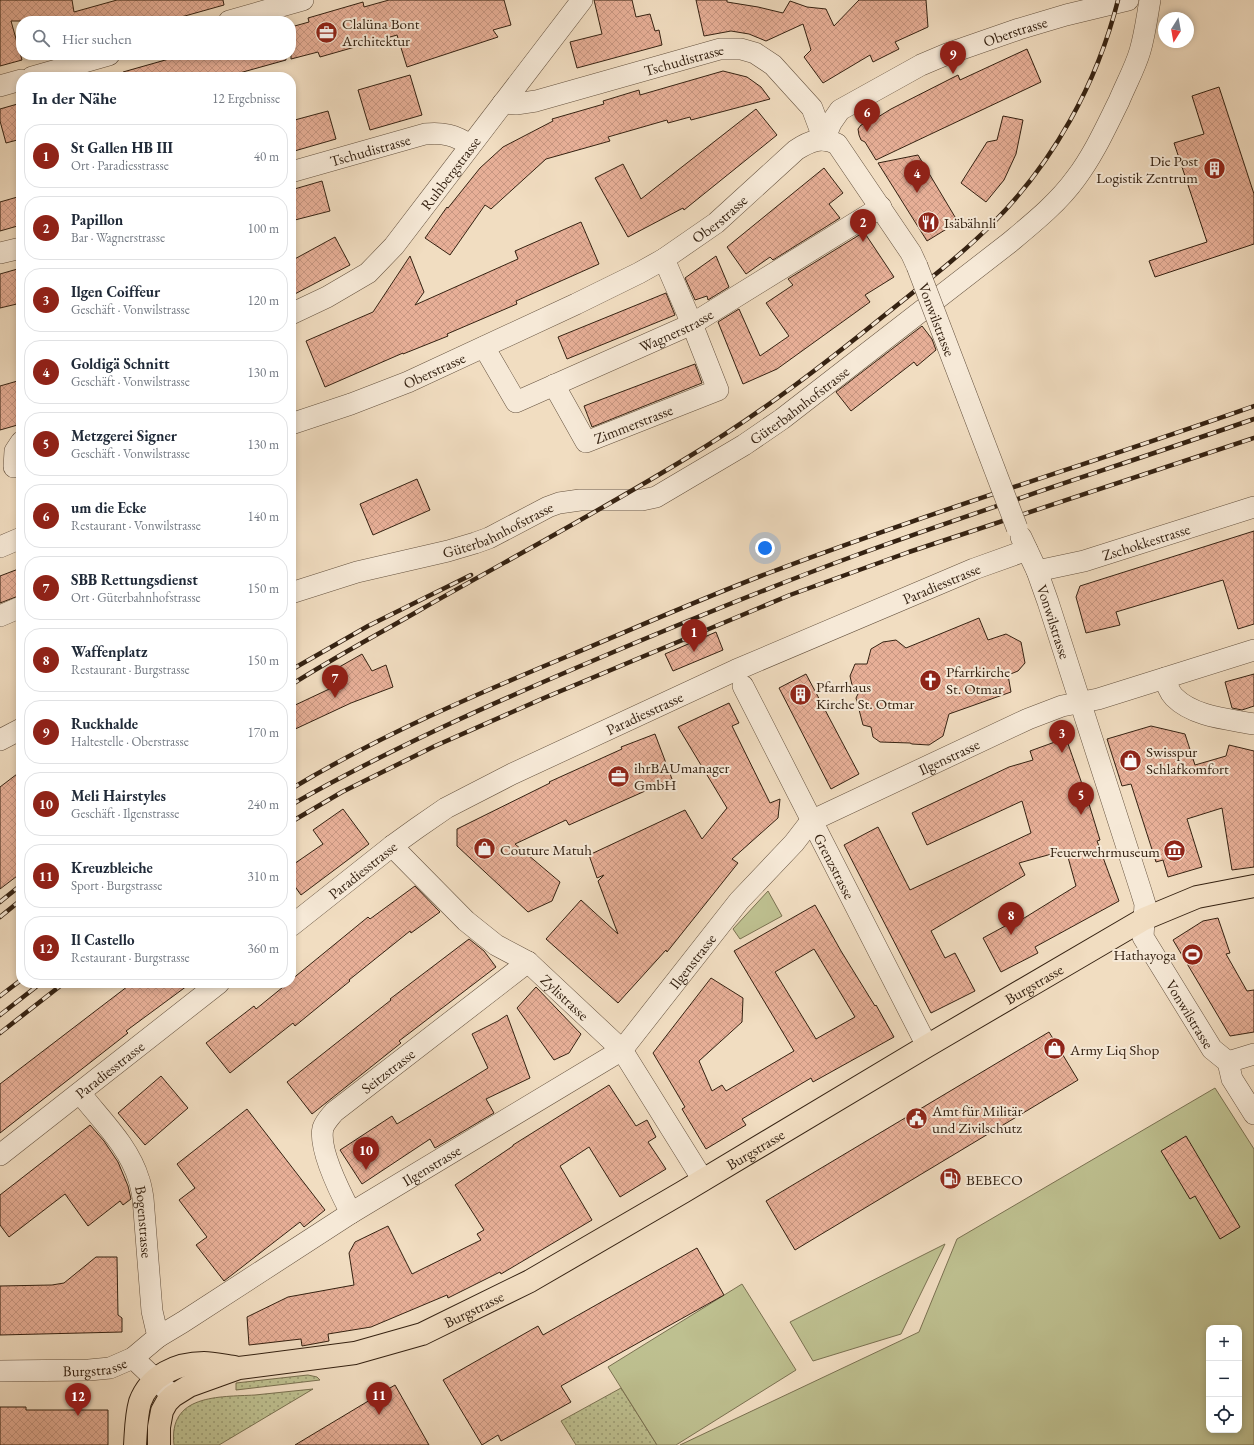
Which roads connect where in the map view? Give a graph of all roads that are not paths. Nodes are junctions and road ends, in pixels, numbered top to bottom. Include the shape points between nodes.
1 (303, 0) edge
2 (582, 0) edge
3 (1128, 0) edge
4 (1150, 0) edge
5 (247, 16) edge
6 (92, 60) edge
7 (50, 72) edge
8 (16, 81) edge
9 (0, 86) edge
10 (503, 103) junction
11 (824, 140) junction
12 (470, 145) junction
13 (296, 171) edge
14 (881, 207) junction
15 (16, 249) edge
16 (0, 254) edge
17 (664, 259) junction
18 (296, 312) edge
19 (692, 324) junction
20 (484, 347) junction
21 (554, 385) junction
22 (296, 422) edge
23 (16, 450) edge
24 (12, 468) edge
25 (1254, 507) edge
26 (16, 540) edge
27 (0, 547) edge
28 (1027, 550) junction
29 (1037, 571) junction
30 (296, 591) edge
31 (16, 609) edge
32 (0, 616) edge
33 (1254, 650) edge
34 (1165, 678) junction
35 (743, 686) dead end
36 (1081, 702) junction
37 (1254, 724) edge
38 (16, 732) edge
39 (0, 740) edge
40 (811, 821) junction
41 (392, 846) junction
42 (1254, 886) edge
43 (1144, 919) junction
44 (296, 922) edge
45 (528, 962) junction
46 (213, 988) edge
47 (927, 1046) junction
48 (622, 1050) junction
49 (1254, 1054) edge
50 (1228, 1062) junction
51 (80, 1093) junction
52 (1254, 1114) edge
53 (0, 1155) edge
54 (703, 1180) junction
55 (351, 1213) junction
56 (158, 1337) junction
57 (133, 1358) junction
58 (240, 1368) junction
59 (0, 1371) edge
60 (155, 1379) junction
61 (173, 1396) junction
62 (135, 1445) edge
63 (159, 1445) edge

1 - 5 street
2 - 10 street, Ruhbergstrasse
3 - 11 street, Oberstrasse via 1019,29 921,65 840,110
4 - 30 street, Güterbahnhofstrasse via 1145,32 1133,70 1089,158 1061,196 1009,243 782,419 744,445 650,499 580,500 559,503 548,506 475,543 357,572
6 - 7 street
8 - 9 street
10 - 11 street, Tschudistrasse via 536,102 720,49 740,49 755,53 773,65 812,108
10 - 12 street, Ruhbergstrasse
11 - 14 street, Vonwilstrasse via 837,144
11 - 17 street, Oberstrasse via 809,142 796,150 716,223
12 - 13 street, Tschudistrasse via 448,134 424,134
12 - 18 street, Ruhbergstrasse via 394,246 368,273
14 - 19 street, Wagnerstrasse
14 - 28 street, Vonwilstrasse, bridge via 917,266
15 - 16 street
17 - 19 street
17 - 20 street, Oberstrasse via 583,301
19 - 21 street, Wagnerstrasse
19 - 21 street, Zimmerstrasse via 718,390 586,442
20 - 21 street, Wagnerstrasse via 516,402
20 - 22 street, Oberstrasse via 408,382
23 - 24 street
25 - 29 street, Zschokkestrasse via 1084,561
26 - 27 street
28 - 29 street, Vonwilstrasse
28 - 41 street, Paradiesstrasse via 967,572 736,670 512,774 446,808
29 - 36 street, Vonwilstrasse
31 - 32 street
33 - 34 street, Ilgenstrasse
34 - 36 street, Ilgenstrasse
34 - 37 street via 1174,697 1191,709
35 - 40 street, Grenzstrasse
36 - 40 street, Ilgenstrasse via 1028,719
36 - 43 street, Vonwilstrasse via 1145,904
38 - 39 street
40 - 47 street, Grenzstrasse
40 - 48 street, Ilgenstrasse via 794,843 739,901
41 - 44 street, Paradiesstrasse
41 - 45 street, Zylistrasse via 466,921 496,945
42 - 43 main road, Burgstrasse via 1197,897
43 - 47 main road, Burgstrasse
43 - 50 street, Vonwilstrasse via 1143,937 1212,1049
45 - 48 street, Zylistrasse
45 - 55 street, Seitzstrasse via 326,1120 323,1127 323,1147
46 - 51 street, Paradiesstrasse
47 - 54 main road, Burgstrasse
48 - 54 street, Zylistrasse
48 - 55 street, Ilgenstrasse
49 - 50 street
50 - 52 street via 1232,1079
51 - 53 street, Paradiesstrasse
51 - 56 street, Bogenstrasse via 128,1155 140,1180 152,1311
54 - 58 main road, Burgstrasse via 530,1282 422,1334 355,1353
55 - 56 street, Ilgenstrasse
56 - 57 street
57 - 59 street, Burgstrasse via 110,1368
57 - 60 street, Burgstrasse
58 - 60 main road via 205,1363 186,1365 168,1370
58 - 61 main road via 189,1386
60 - 61 street, Burgstrasse
60 - 62 main road via 146,1389 140,1402
61 - 63 main road via 162,1411

